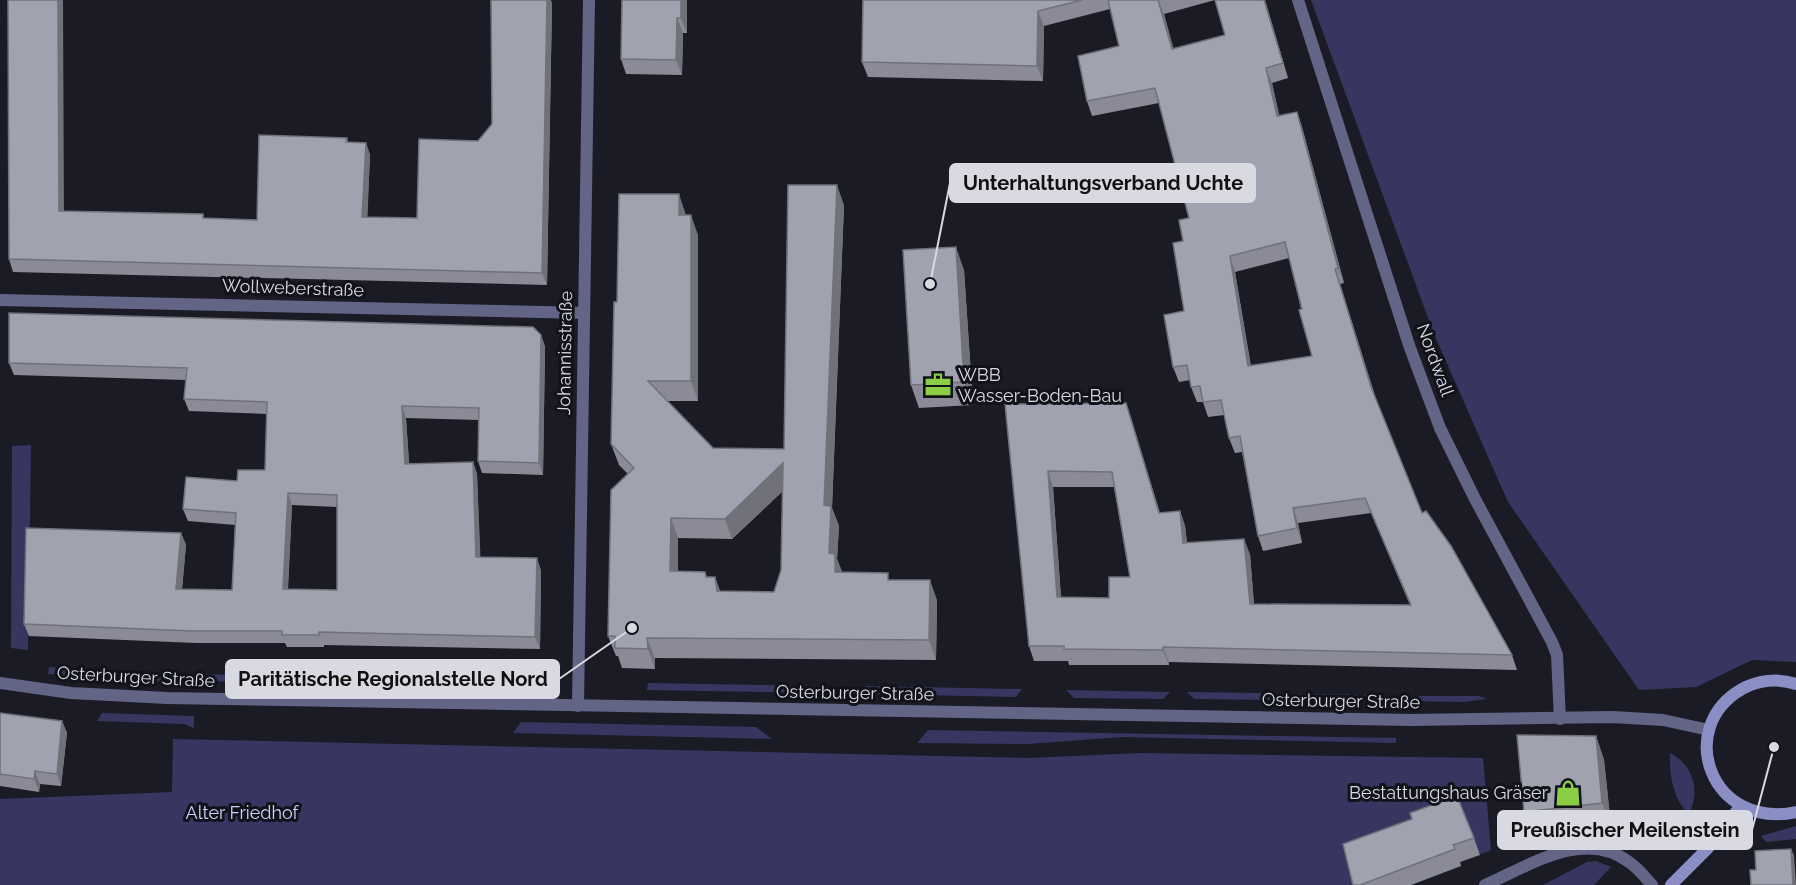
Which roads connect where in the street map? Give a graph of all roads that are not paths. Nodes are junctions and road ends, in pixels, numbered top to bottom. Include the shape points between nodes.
1 (589, 0) edge
2 (1298, 0) edge
3 (0, 300) edge
4 (584, 314) junction
5 (0, 683) edge
6 (1796, 684) edge
7 (578, 706) junction
8 (1560, 718) junction
9 (1709, 730) junction
10 (1740, 807) junction
11 (1796, 812) edge
12 (1485, 885) edge
13 (1653, 885) edge
14 (1671, 885) edge

1 - 4 street, Johannisstraße
2 - 8 street, Nordwall via 1410,348 1440,428 1474,500 1552,642 1557,656
3 - 4 street, Wollweberstraße
4 - 7 street, Johannisstraße
5 - 7 street, Osterburger Straße via 110,696
6 - 9 main road via 1772,680 1751,684 1725,702
7 - 8 street, Osterburger Straße via 1411,720
8 - 9 street, Osterburger Straße via 1663,720
9 - 10 main road via 1707,752 1712,773 1723,792
10 - 11 main road via 1779,816
10 - 14 main road via 1708,848
12 - 13 street via 1573,847 1610,851

